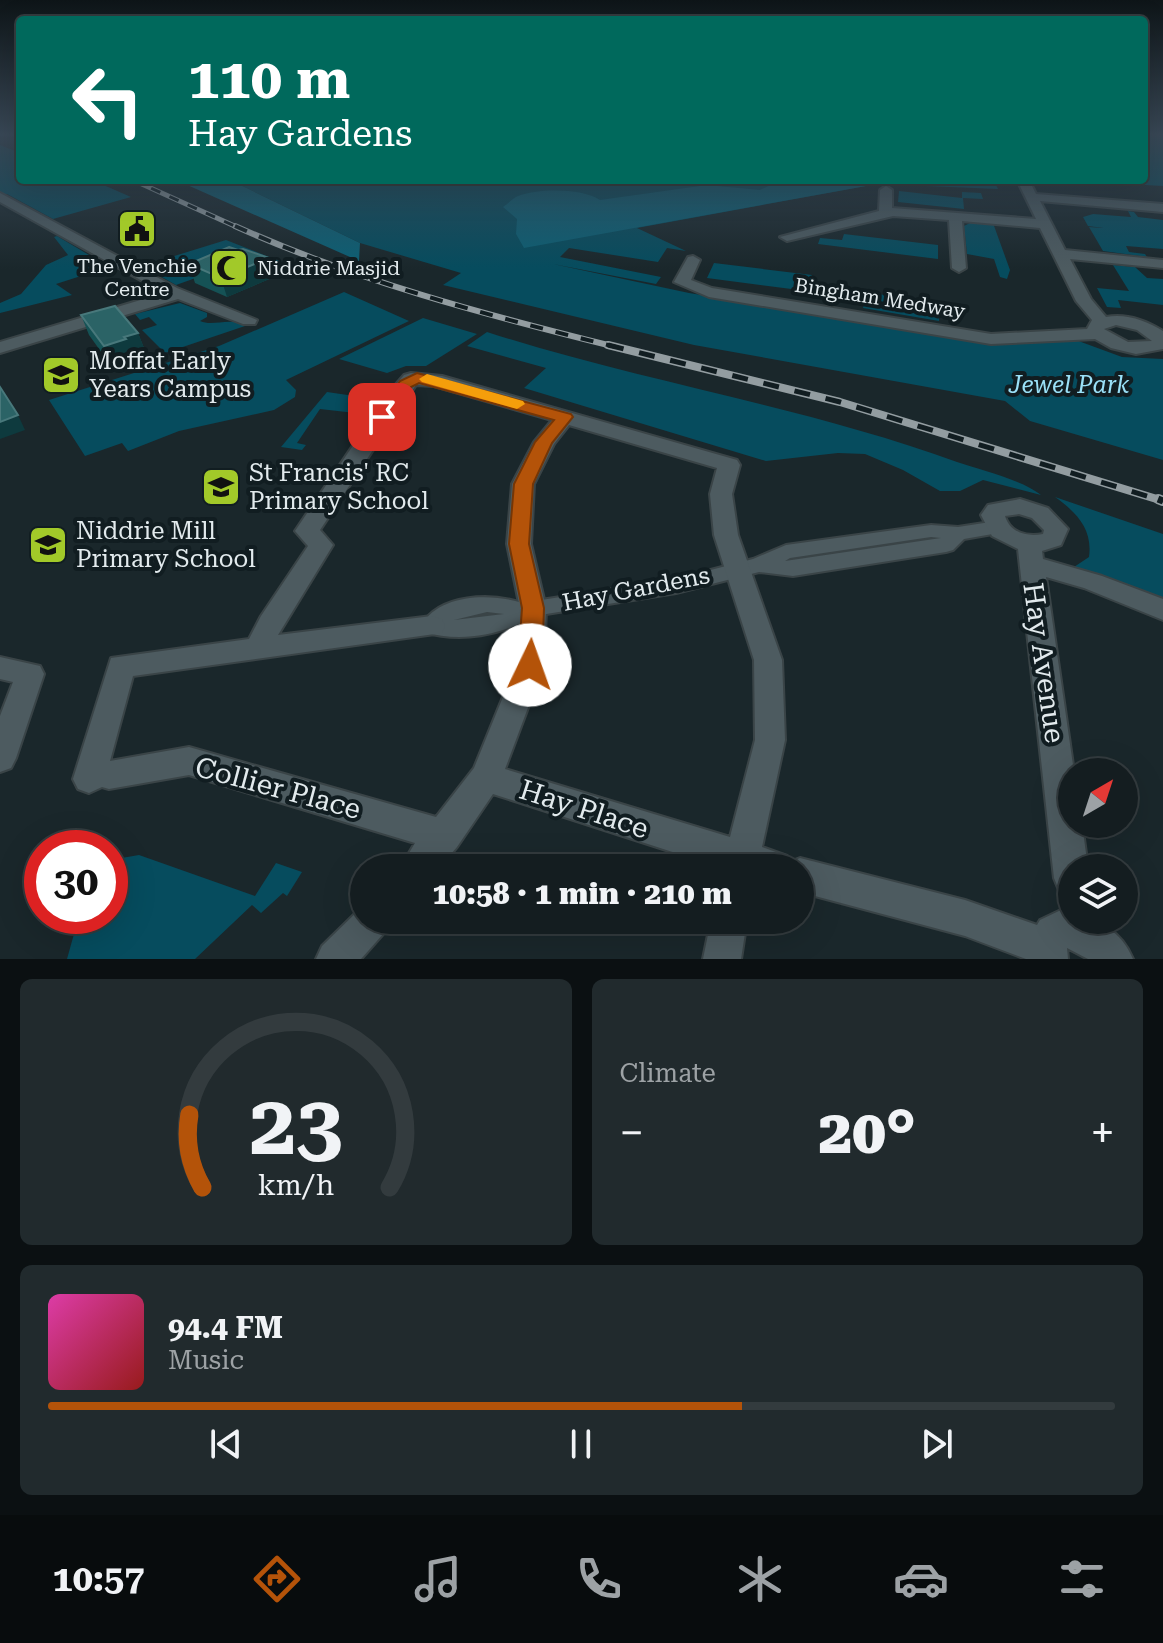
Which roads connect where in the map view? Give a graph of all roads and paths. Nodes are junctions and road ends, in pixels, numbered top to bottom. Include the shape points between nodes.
1 (1025, 184) edge
2 (886, 190) dead end
3 (0, 197) edge
4 (1032, 197) junction
5 (1163, 208) edge
6 (885, 213) junction
7 (955, 216) junction
8 (1045, 224) junction
9 (787, 237) dead end
10 (1061, 254) junction
11 (693, 260) dead end
12 (1163, 264) edge
13 (959, 268) dead end
14 (178, 294) junction
15 (249, 320) dead end
16 (1100, 328) junction
17 (1157, 328) edge
18 (0, 348) edge
19 (565, 417) junction
20 (997, 527) junction
21 (1030, 554) junction
22 (749, 567) junction
23 (527, 609) junction
24 (1163, 610) edge
25 (432, 626) joint
26 (259, 647) junction
27 (0, 668) edge
28 (0, 758) edge
29 (486, 777) junction
30 (445, 836) junction
31 (430, 854) edge
32 (711, 854) edge
33 (742, 854) edge
34 (1069, 854) edge
35 (814, 879) edge
36 (358, 934) edge
37 (726, 934) edge
38 (1063, 939) edge
39 (335, 959) edge
40 (722, 959) edge
41 (1114, 959) edge

1 - 4 street
2 - 6 street
3 - 14 street
4 - 5 street
4 - 8 street
6 - 7 street
6 - 9 street
7 - 8 street
7 - 13 street
8 - 10 street
10 - 12 street
10 - 16 street
11 - 16 street, Bingham Medway via 682,282 709,292 988,338
14 - 15 street
14 - 18 street
16 - 17 street via 1125,321
16 - 17 street via 1118,345 1146,349 1161,343
19 - 22 street, Hay Gardens via 729,465 721,494 726,535
19 - 23 street, Hay Gardens via 544,442 523,484 519,544
19 - 26 street, Hay Gardens via 426,378 405,384 307,531 321,545
20 - 21 street
20 - 21 street via 993,515 1002,507 1020,506 1053,523 1056,535
20 - 22 street, Hay Gardens via 786,552
21 - 24 street
21 - 34 street, Hay Avenue
22 - 23 street, Hay Gardens via 676,586
22 - 33 street, Hay Gardens via 768,660 770,740
23 - 25 street via 512,619 484,625 447,630
23 - 29 street, Hay Gardens via 530,665
25 - 26 street, Collier Place
26 - 30 street, Collier Place via 121,666 99,777 189,761
27 - 28 street via 30,674
29 - 30 street, Hay Gardens
29 - 32 street, Hay Place
30 - 31 street, Hay Gardens
35 - 38 street
36 - 39 street
37 - 40 street
38 - 41 street via 1099,941

